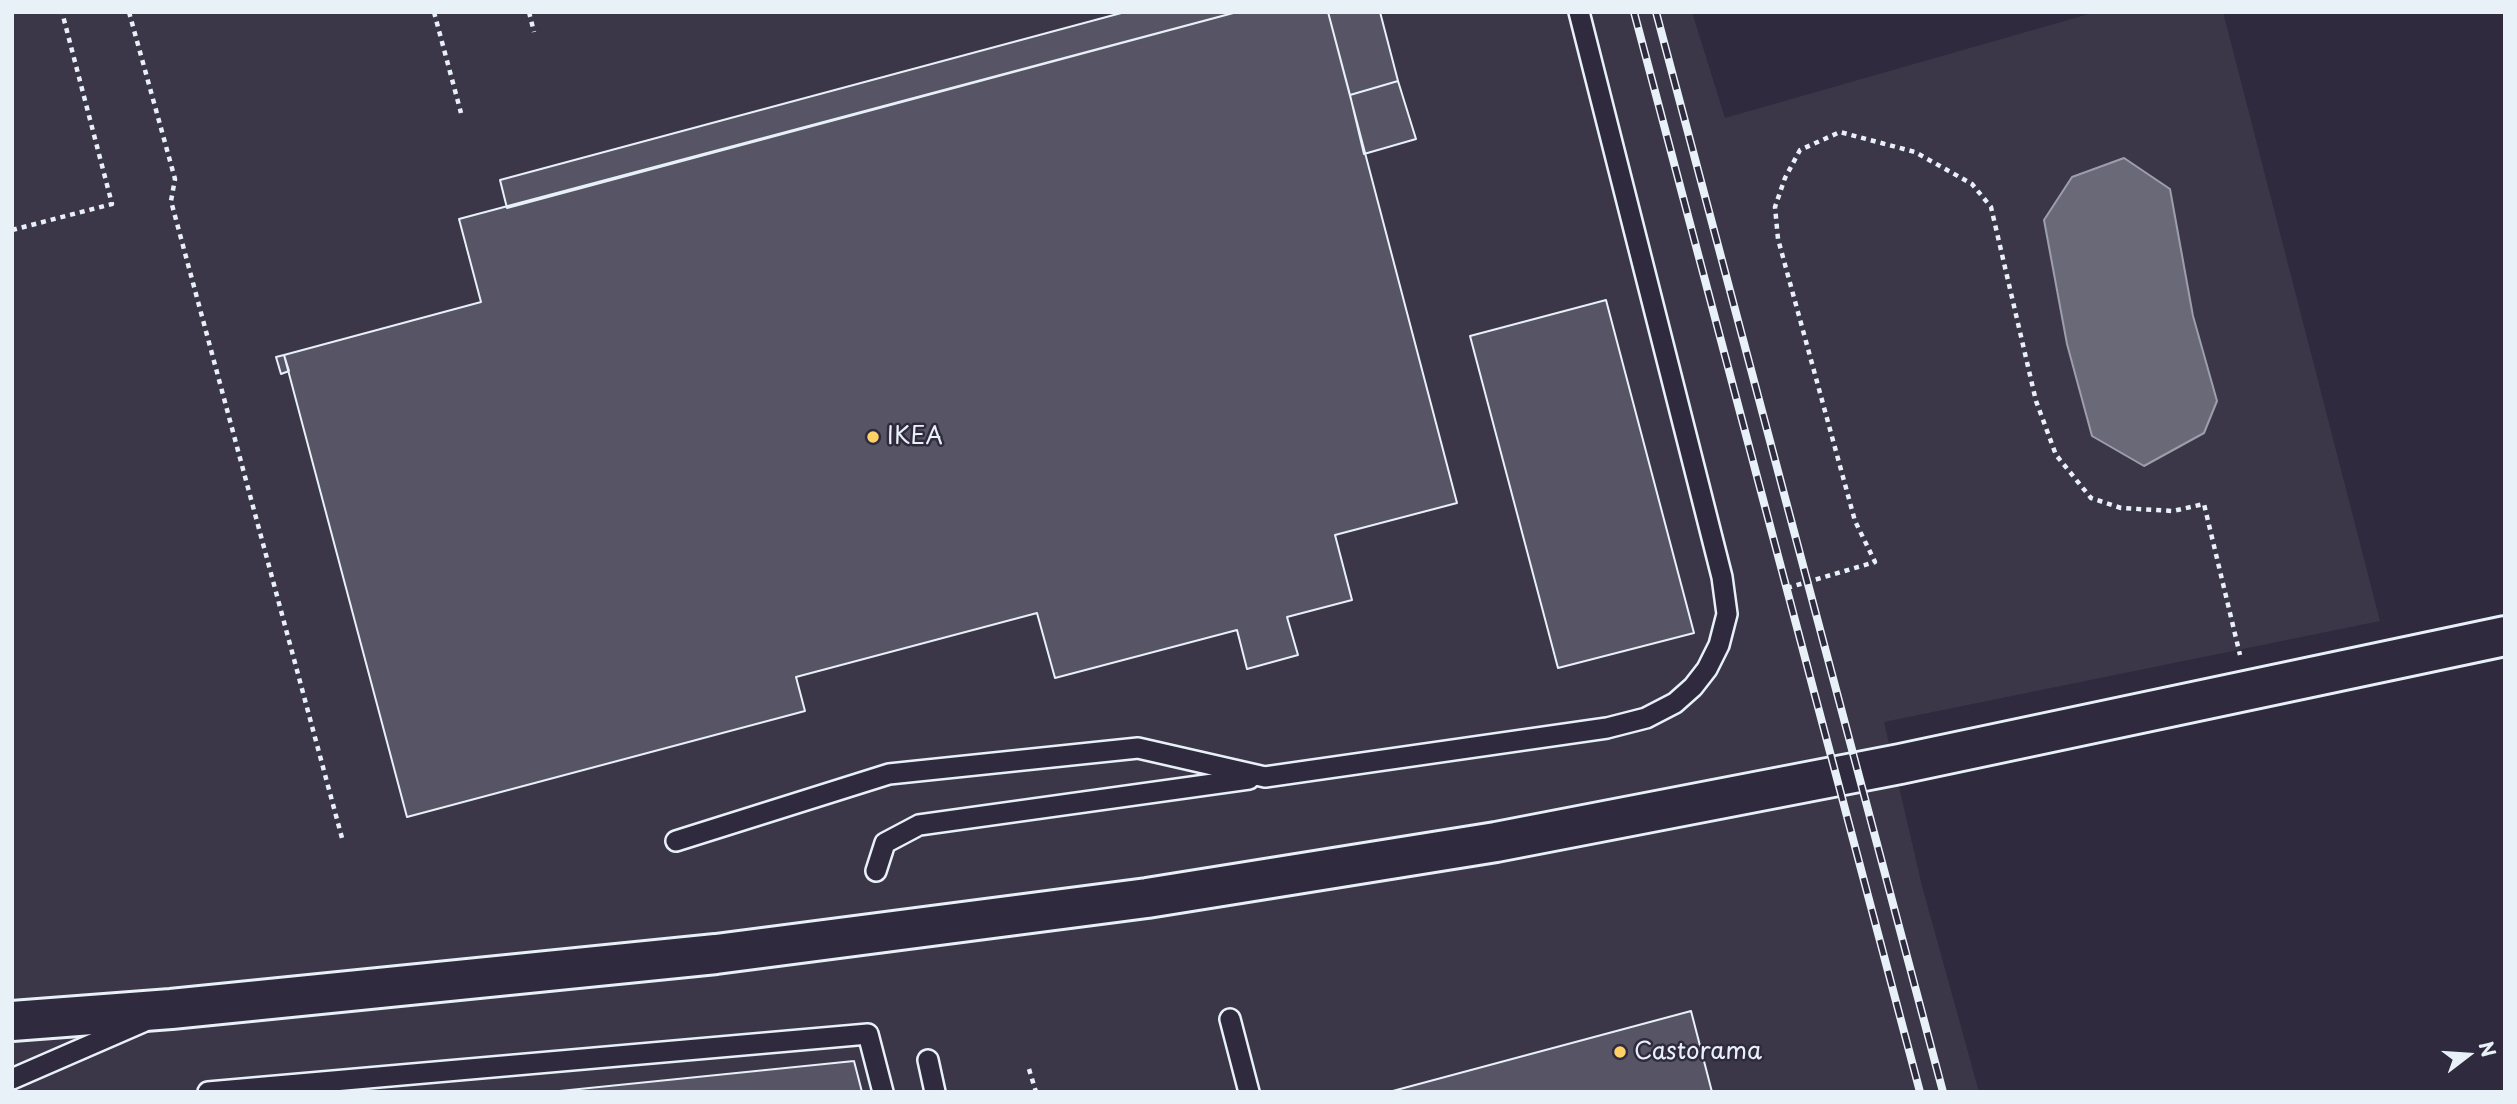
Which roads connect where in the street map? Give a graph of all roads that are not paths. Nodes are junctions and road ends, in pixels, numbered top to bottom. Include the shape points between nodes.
1 (1579, 12) edge
2 (2505, 636) edge
3 (1265, 777) junction
4 (676, 841) dead end
5 (876, 871) dead end
6 (171, 1009) junction
7 (1230, 1019) dead end
8 (12, 1021) edge
9 (928, 1060) dead end
10 (12, 1079) edge
11 (208, 1092) edge
12 (883, 1092) edge
13 (935, 1092) edge
14 (1249, 1092) edge

1 - 3 lane via 1723,577 1727,614 1718,645 1693,687 1646,718 1606,728
2 - 6 main road via 1900,764 1496,842 1147,898 716,954
3 - 4 lane via 1138,748 889,774
3 - 5 lane via 919,825 885,842
6 - 8 main road
6 - 10 lane
7 - 14 lane
9 - 13 lane
11 - 12 lane via 868,1034

